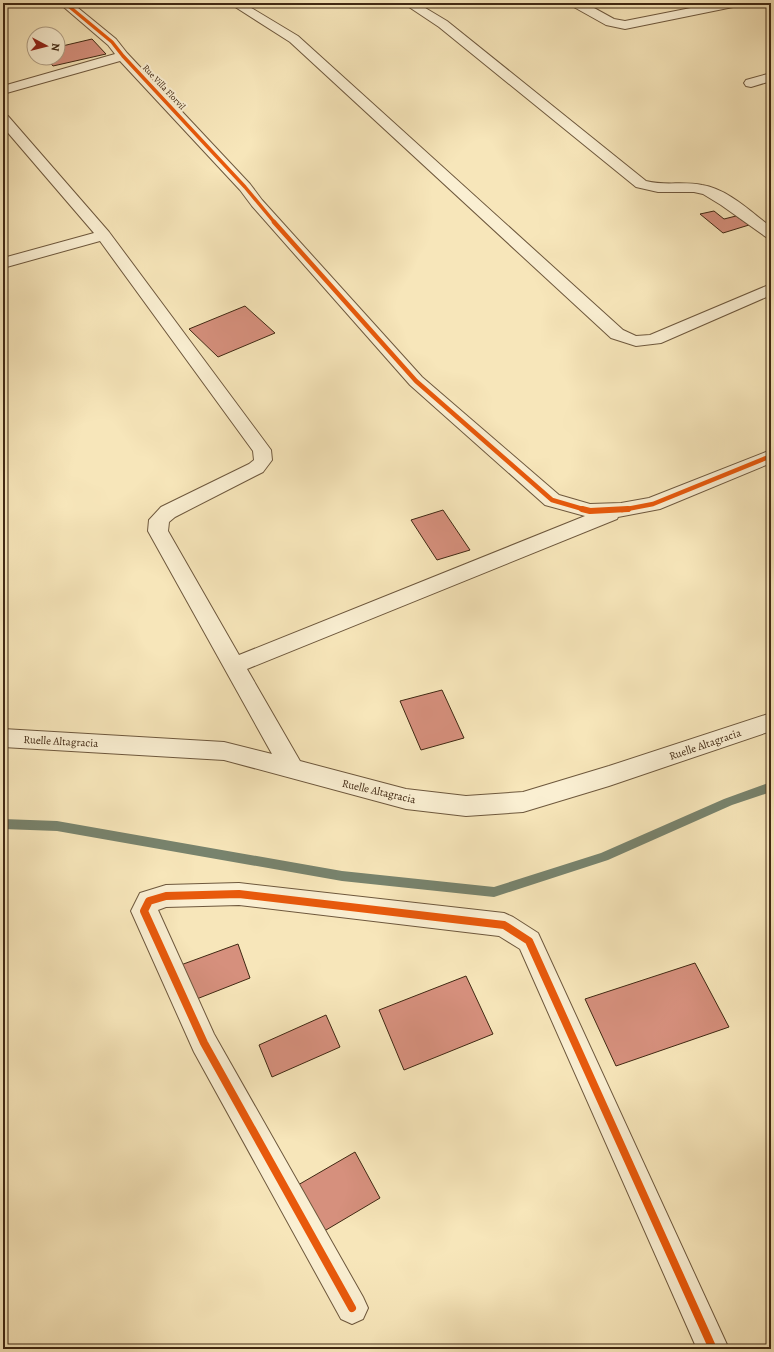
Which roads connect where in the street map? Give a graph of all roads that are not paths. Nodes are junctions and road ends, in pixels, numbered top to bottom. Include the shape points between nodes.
1 (65, 3) edge
2 (235, 3) edge
3 (409, 3) edge
4 (576, 3) edge
5 (733, 3) edge
6 (123, 56) junction
7 (771, 77) edge
8 (751, 83) dead end
9 (3, 90) edge
10 (3, 119) edge
11 (771, 234) edge
12 (104, 235) junction
13 (3, 263) edge
14 (771, 289) edge
15 (771, 456) edge
16 (621, 510) junction
17 (234, 666) junction
18 (771, 722) edge
19 (3, 738) edge
20 (292, 769) junction
21 (352, 1308) dead end
22 (713, 1349) edge

1 - 6 street, Rue Villa Florvil via 112,42
2 - 14 street via 294,39 618,334 632,341 655,339
3 - 11 street via 443,24 641,184 659,190 695,188 710,191
4 - 5 street via 610,22 625,24
6 - 9 street
6 - 16 street, Rue Villa Florvil via 244,187 416,381 552,500 590,511
7 - 8 street
10 - 12 street
12 - 13 street
12 - 17 street via 264,455 262,464 256,468 168,512 157,525
15 - 16 street via 653,504
16 - 17 street
17 - 20 street
18 - 20 street, Ruelle Altagracia via 523,802 466,806 406,799
19 - 20 street, Ruelle Altagracia via 224,751
21 - 22 street via 204,1043 144,910 149,900 166,896 239,894 504,925 530,941

